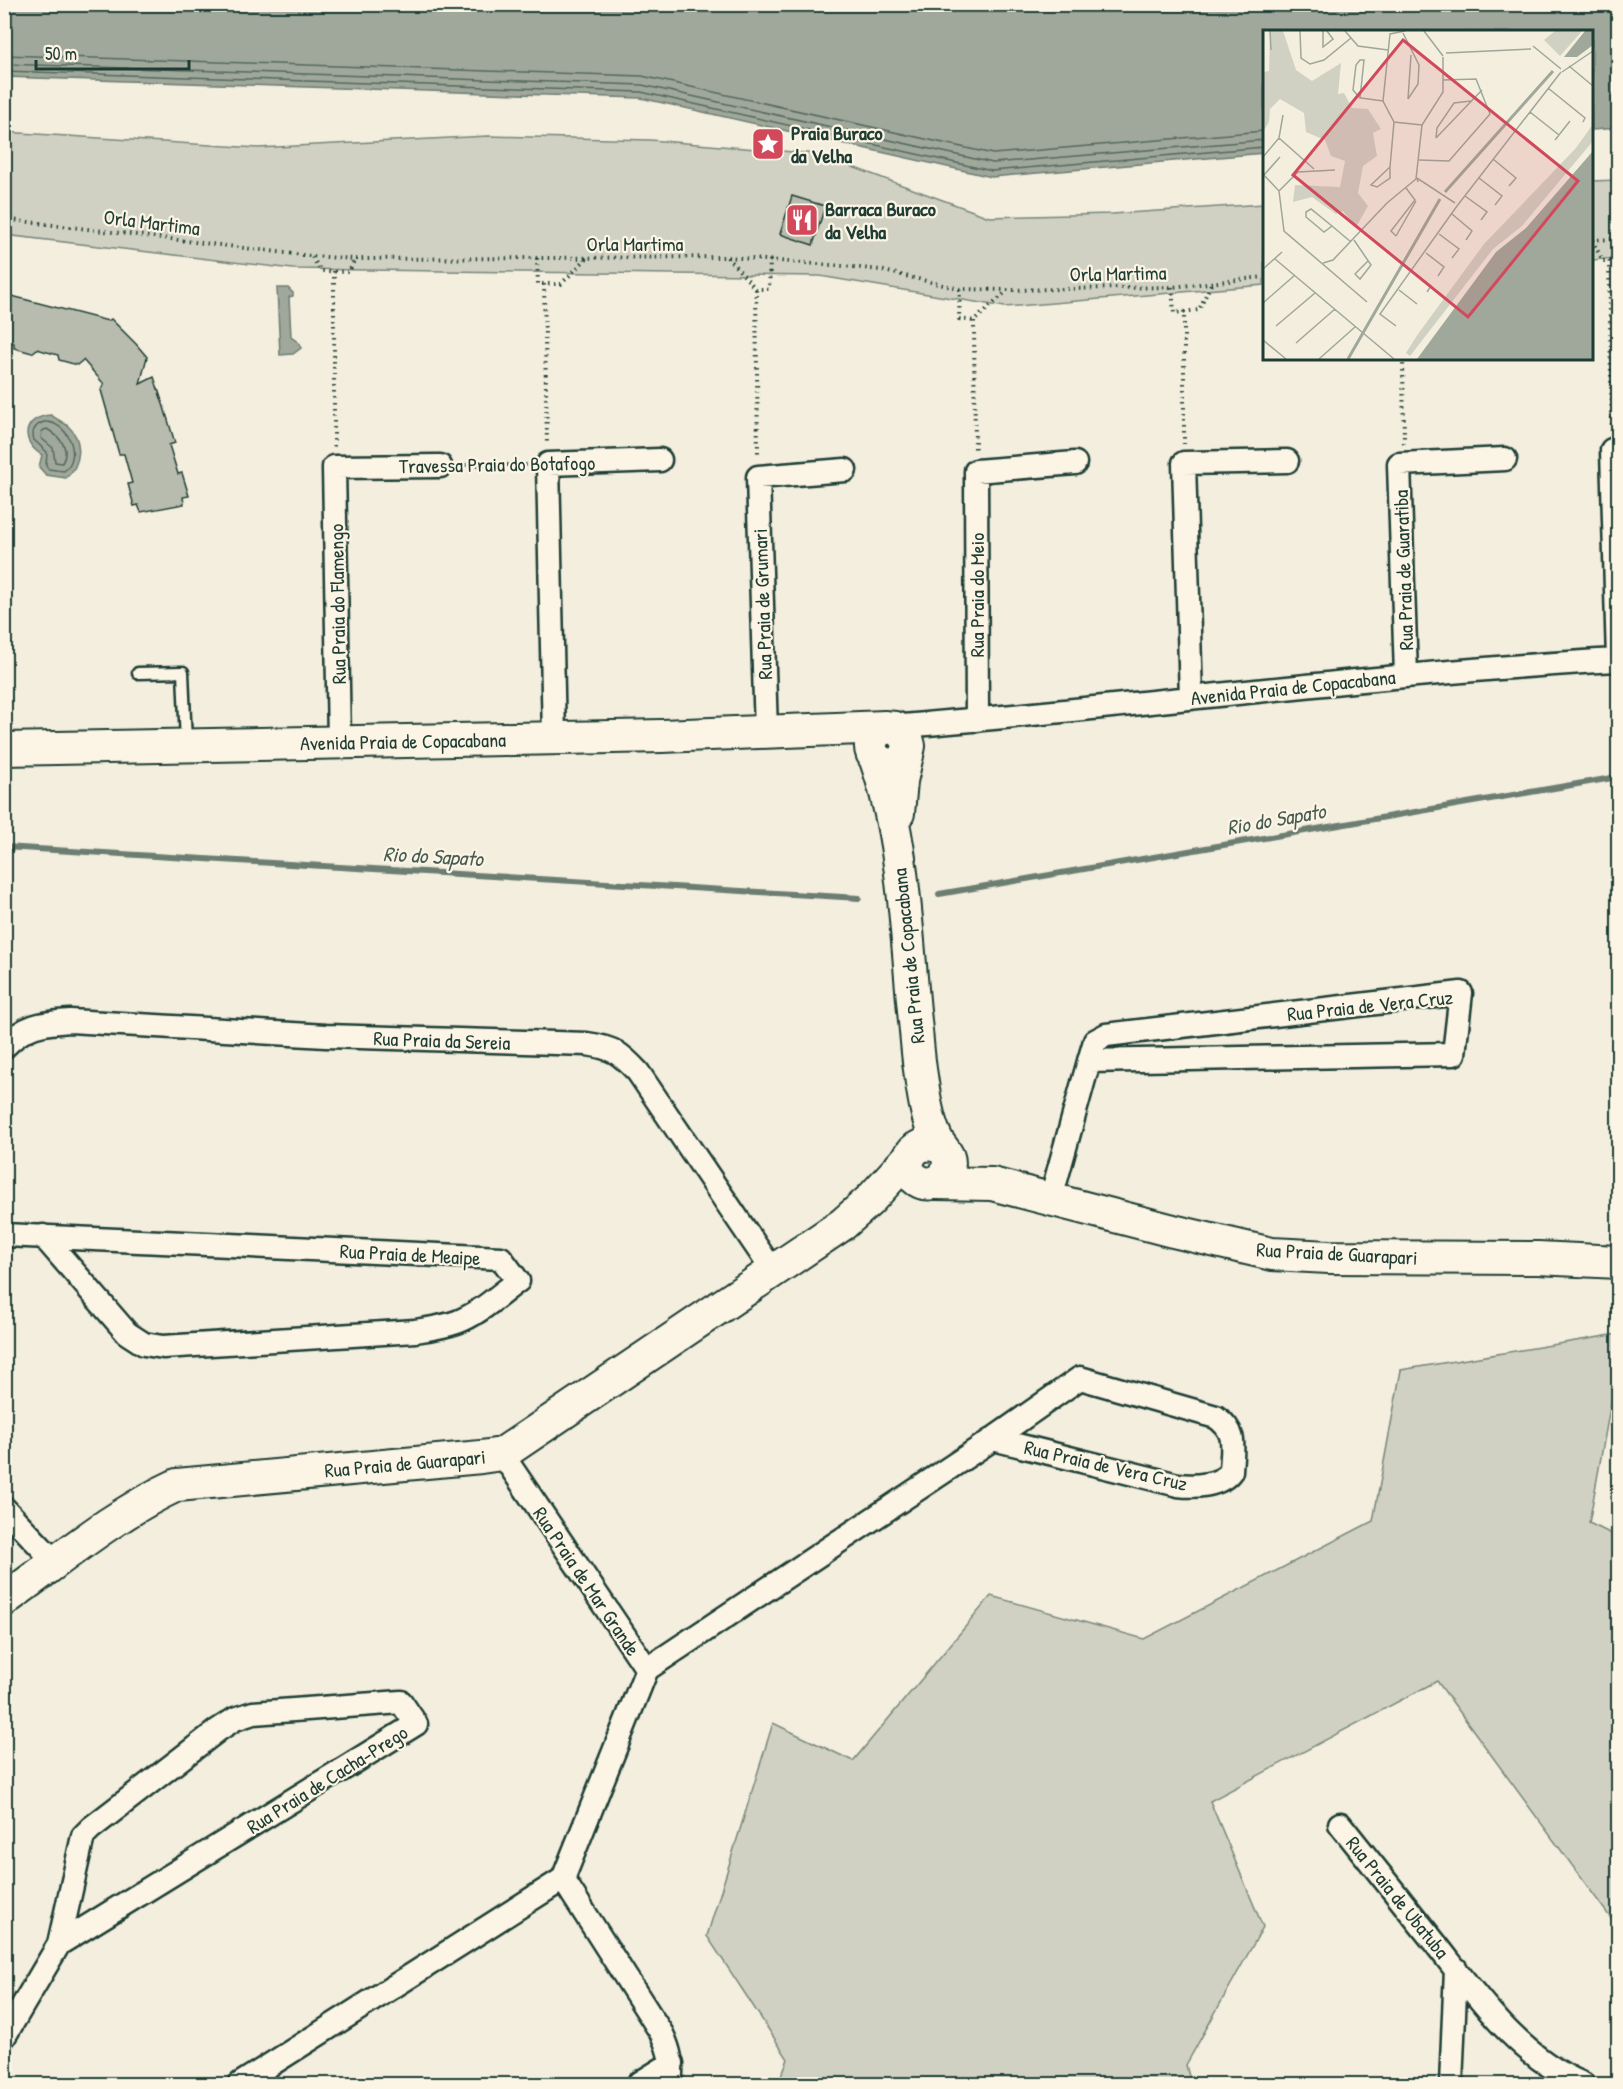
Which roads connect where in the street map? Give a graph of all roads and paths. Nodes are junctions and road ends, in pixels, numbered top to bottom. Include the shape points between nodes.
1 (4, 219) edge
2 (1618, 239) edge
3 (1593, 240) edge
4 (1593, 242) edge
5 (311, 256) junction
6 (727, 257) junction
7 (537, 258) junction
8 (587, 258) junction
9 (355, 259) junction
10 (770, 259) junction
11 (1618, 260) edge
12 (1609, 261) junction
13 (334, 271) junction
14 (1263, 277) edge
15 (544, 284) junction
16 (1211, 284) junction
17 (1172, 287) junction
18 (756, 289) junction
19 (960, 289) junction
20 (1008, 290) junction
21 (1184, 311) junction
22 (974, 321) junction
23 (1403, 360) edge
24 (1615, 450) edge
25 (1505, 459) dead end
26 (660, 460) dead end
27 (1287, 461) dead end
28 (1075, 463) dead end
29 (1184, 463) junction
30 (548, 464) junction
31 (1399, 464) junction
32 (440, 466) joint
33 (334, 467) junction
34 (845, 470) dead end
35 (975, 471) junction
36 (758, 477) junction
37 (1618, 660) edge
38 (138, 673) dead end
39 (1406, 675) junction
40 (1191, 698) junction
41 (973, 720) junction
42 (887, 727) junction
43 (801, 730) junction
44 (766, 732) junction
45 (554, 737) junction
46 (339, 741) junction
47 (186, 746) junction
48 (4, 750) edge
49 (891, 757) junction
50 (4, 1047) edge
51 (1089, 1061) junction
52 (926, 1152) junction
53 (934, 1183) junction
54 (992, 1184) junction
55 (1051, 1198) junction
56 (843, 1224) junction
57 (4, 1235) edge
58 (43, 1236) junction
59 (1618, 1262) edge
60 (773, 1271) junction
61 (993, 1439) junction
62 (502, 1454) junction
63 (4, 1508) edge
64 (56, 1563) junction
65 (4, 1600) edge
66 (647, 1669) junction
67 (1340, 1824) dead end
68 (562, 1879) junction
69 (59, 1944) junction
70 (1456, 1969) junction
71 (4, 2037) edge
72 (671, 2074) edge
73 (240, 2085) edge
74 (638, 2085) edge
75 (1451, 2085) edge
76 (1582, 2085) edge

1 - 5 path, Orla Martima
2 - 3 path
4 - 12 path via 1603,261
5 - 9 path, Orla Martima
5 - 13 path via 321,271
6 - 8 path, Orla Martima
6 - 10 path, Orla Martima
6 - 18 path
7 - 8 path, Orla Martima
7 - 9 path, Orla Martima
7 - 15 path via 538,284
8 - 15 path via 561,284
9 - 13 path via 349,272
10 - 18 path via 769,289
10 - 19 path, Orla Martima via 880,270
11 - 12 path
12 - 24 path
13 - 33 path
14 - 16 path, Orla Martima
15 - 30 path
16 - 17 path, Orla Martima
16 - 21 path via 1198,310
17 - 20 path, Orla Martima
17 - 21 path via 1174,313
18 - 36 path
19 - 20 path, Orla Martima
19 - 22 path via 959,319
20 - 22 path
21 - 29 path
22 - 35 path
23 - 31 path via 1406,439
24 - 37 street
25 - 31 street
26 - 30 street, Travessa Praia do Botafogo
27 - 29 street
28 - 35 street
29 - 40 street
30 - 32 path, Travessa Praia do Botafogo
30 - 45 street
31 - 39 street, Rua Praia de Guaratiba
32 - 33 street, Travessa Praia do Botafogo
33 - 46 street, Rua Praia do Flamengo
34 - 36 street
35 - 41 street, Rua Praia do Meio
36 - 44 street, Rua Praia de Grumari
37 - 39 street, Avenida Praia de Copacabana
38 - 47 lane via 183,672
39 - 40 street, Avenida Praia de Copacabana
40 - 41 street, Avenida Praia de Copacabana
41 - 42 street, Avenida Praia de Copacabana
41 - 49 street, Avenida Praia de Copacabana
42 - 43 street, Avenida Praia de Copacabana
42 - 49 street, Rua Praia de Copacabana via 896,728 907,738
43 - 44 street, Avenida Praia de Copacabana
43 - 49 street, Avenida Praia de Copacabana
44 - 45 street, Avenida Praia de Copacabana
45 - 46 street, Avenida Praia de Copacabana
46 - 47 street, Avenida Praia de Copacabana
47 - 48 street, Avenida Praia de Copacabana
49 - 52 street, Rua Praia de Copacabana via 890,806 897,838 920,1075 919,1122
50 - 60 street, Rua Praia da Sereia via 25,1029 70,1022 607,1047 638,1072
51 - 51 street, Rua Praia de Vera Cruz via 1454,1054 1461,993 1106,1035 1095,1041
51 - 55 street, Rua Praia de Vera Cruz
52 - 53 street via 909,1170 925,1184
52 - 54 street, Rua Praia de Guarapari via 961,1165
52 - 56 street, Rua Praia de Guarapari
53 - 54 street, Rua Praia de Guarapari
53 - 56 street, Rua Praia de Guarapari
54 - 55 street, Rua Praia de Guarapari
55 - 59 street, Rua Praia de Guarapari via 1272,1254
56 - 60 street, Rua Praia de Guarapari
57 - 58 street, Rua Praia de Meaipe
58 - 58 street, Rua Praia de Meaipe via 127,1333 144,1344 163,1347 440,1327 474,1313 518,1281 501,1258
60 - 62 street, Rua Praia de Guarapari
61 - 61 street, Rua Praia de Vera Cruz via 1178,1485 1204,1485 1231,1471 1232,1436 1216,1417 1080,1378
61 - 66 street, Rua Praia de Vera Cruz
62 - 64 street, Rua Praia de Guarapari via 177,1485 126,1512
62 - 66 street, Rua Praia de Mar Grande
63 - 64 street
64 - 65 street, Rua Praia de Guarapari
66 - 68 street, Rua Praia de Mar Grande
67 - 70 street, Rua Praia de Ubatuba
68 - 72 street via 662,2034
68 - 73 street
69 - 69 street, Rua Praia de Cacha-Prego via 83,1836 235,1719 253,1713 402,1702 416,1724
69 - 71 street, Rua Praia de Cacha-Prego
70 - 75 street
70 - 76 street, Rua Praia de Ubatuba via 1519,2043 1542,2062
72 - 74 street

